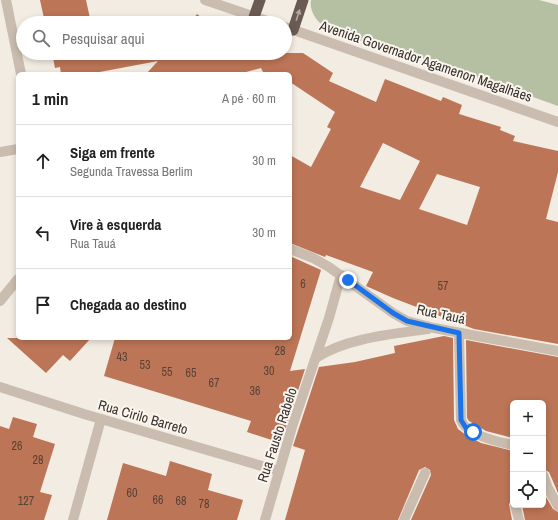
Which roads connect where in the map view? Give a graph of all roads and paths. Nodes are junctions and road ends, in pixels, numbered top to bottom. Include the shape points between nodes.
1 (6, 0) edge
2 (205, 0) edge
3 (260, 0) edge
4 (303, 0) edge
5 (251, 16) edge
6 (254, 16) edge
7 (292, 22) edge
8 (292, 29) edge
9 (16, 49) edge
10 (18, 60) edge
11 (21, 72) edge
12 (558, 122) edge
13 (16, 149) edge
14 (0, 152) edge
15 (292, 250) edge
16 (341, 275) junction
17 (16, 281) edge
18 (0, 300) edge
19 (434, 328) junction
20 (459, 333) junction
21 (558, 351) edge
22 (316, 358) junction
23 (0, 387) edge
24 (101, 419) junction
25 (510, 444) edge
26 (279, 471) junction
27 (425, 473) dead end
28 (546, 483) edge
29 (558, 506) edge
30 (515, 508) edge
31 (72, 520) edge
32 (264, 520) edge
33 (404, 520) edge
34 (519, 520) edge

1 - 9 street
2 - 5 street
3 - 6 highway
7 -> 4 highway
8 - 12 street, Avenida Governador Agamenon Magalhães
10 - 11 street
13 - 14 street
15 - 16 street, Rua Tauá via 313,258
16 - 19 street, Rua Tauá via 407,321
16 - 22 street, Rua Fausto Rabelo
17 - 18 street
19 - 20 street, Rua Tauá
19 - 22 street via 348,344
20 - 21 street, Rua Tauá
20 - 25 street via 462,424 473,432
22 - 26 street, Rua Fausto Rabelo
23 - 24 street, Rua Cirilo Barreto
24 - 26 street, Rua Cirilo Barreto
24 - 31 street
26 - 32 street, Rua Fausto Rabelo
27 - 33 street
28 - 29 street
30 - 34 street

